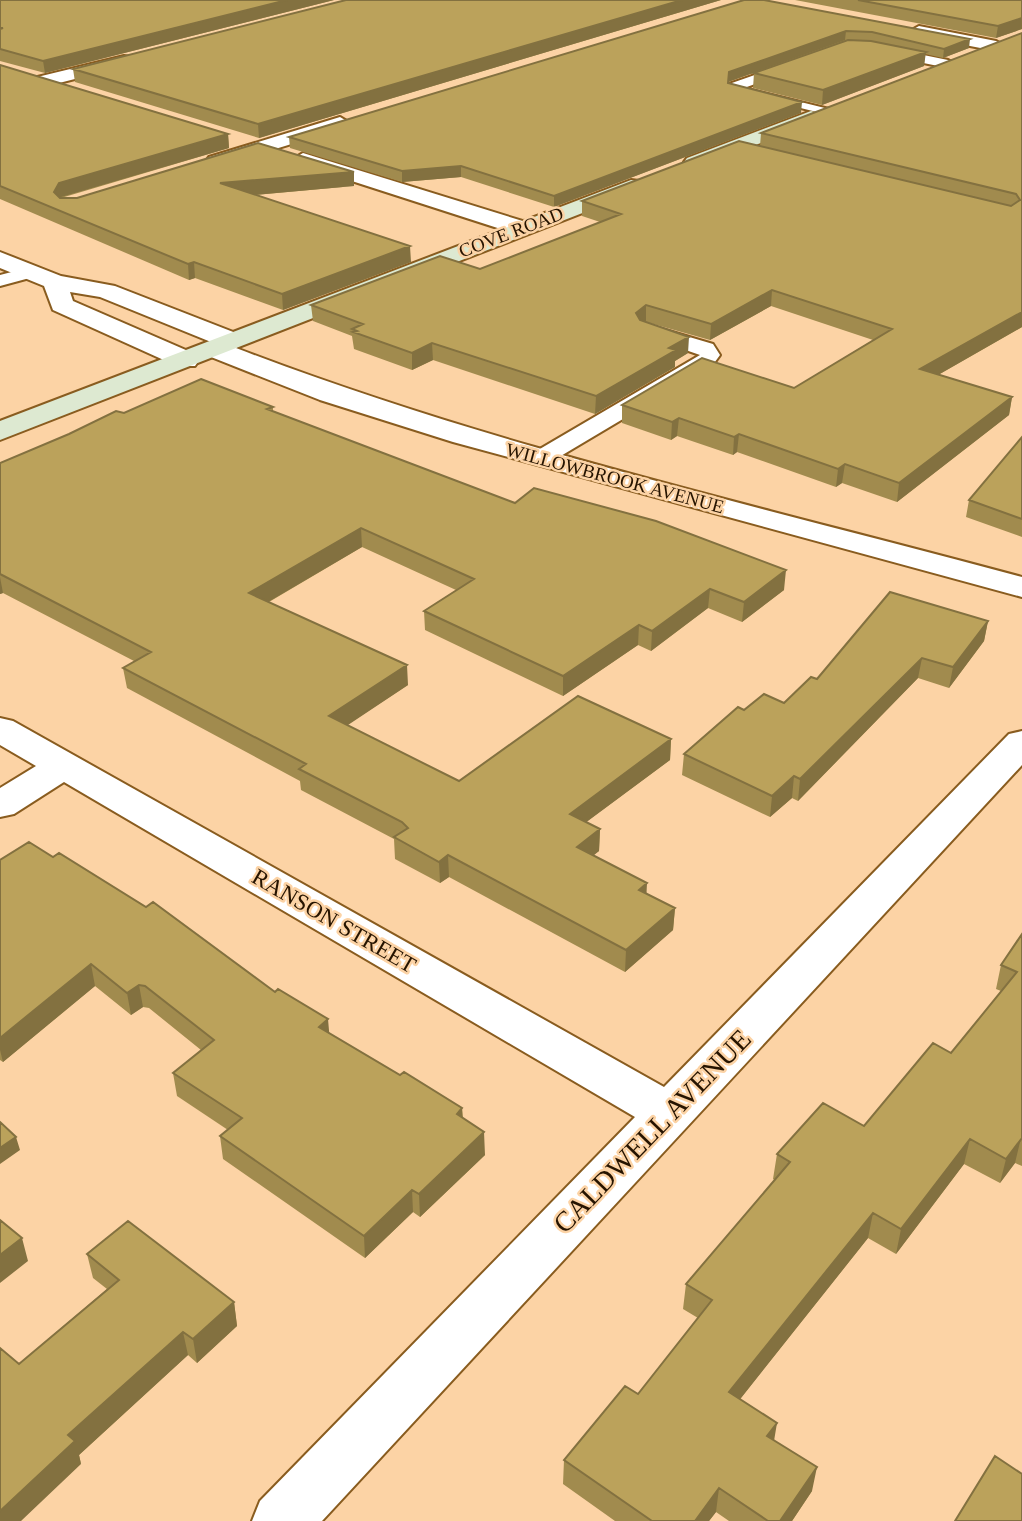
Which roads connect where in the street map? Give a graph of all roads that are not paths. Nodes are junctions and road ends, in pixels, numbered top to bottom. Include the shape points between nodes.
1 (898, 27) edge
2 (1004, 43) joint
3 (870, 48) edge
4 (138, 57) edge
5 (806, 61) edge
6 (948, 64) junction
7 (0, 68) edge
8 (910, 79) edge
9 (46, 81) junction
10 (0, 92) edge
11 (84, 92) edge
12 (848, 102) edge
13 (824, 112) junction
14 (355, 119) edge
15 (225, 135) edge
16 (263, 146) junction
17 (732, 147) junction
18 (758, 153) edge
19 (199, 166) edge
20 (675, 169) edge
21 (652, 178) edge
22 (521, 228) junction
23 (0, 259) edge
24 (32, 272) junction
25 (0, 281) edge
26 (55, 282) junction
27 (647, 330) edge
28 (224, 345) junction
29 (186, 360) junction
30 (0, 431) edge
31 (541, 458) junction
32 (1022, 587) edge
33 (0, 729) edge
34 (1022, 742) edge
35 (64, 766) junction
36 (0, 805) edge
37 (669, 1113) junction
38 (282, 1521) edge

1 - 2 street
2 - 6 main road
3 - 6 lane
4 - 9 street
5 - 13 lane via 734,87
6 - 8 main road
7 - 9 street
9 - 10 street
9 - 11 street
12 - 13 main road
13 - 17 main road
14 - 16 street
15 - 16 street
16 - 19 street
16 - 22 street
17 - 18 lane
17 - 20 main road
21 - 22 main road, COVE ROAD
22 - 28 main road, COVE ROAD
23 - 24 street, WILLOWBROOK AVENUE
24 - 25 lane
24 - 26 street, WILLOWBROOK AVENUE
26 - 28 street, WILLOWBROOK AVENUE via 106,291
26 - 29 street via 62,306
27 - 31 lane via 706,348 710,355
28 - 29 main road, COVE ROAD
28 - 31 street, WILLOWBROOK AVENUE via 330,394
29 - 30 main road, COVE ROAD
31 - 32 street, WILLOWBROOK AVENUE
33 - 35 street, RANSON STREET
34 - 37 street, CALDWELL AVENUE
35 - 36 street
35 - 37 street, RANSON STREET
37 - 38 street, CALDWELL AVENUE

